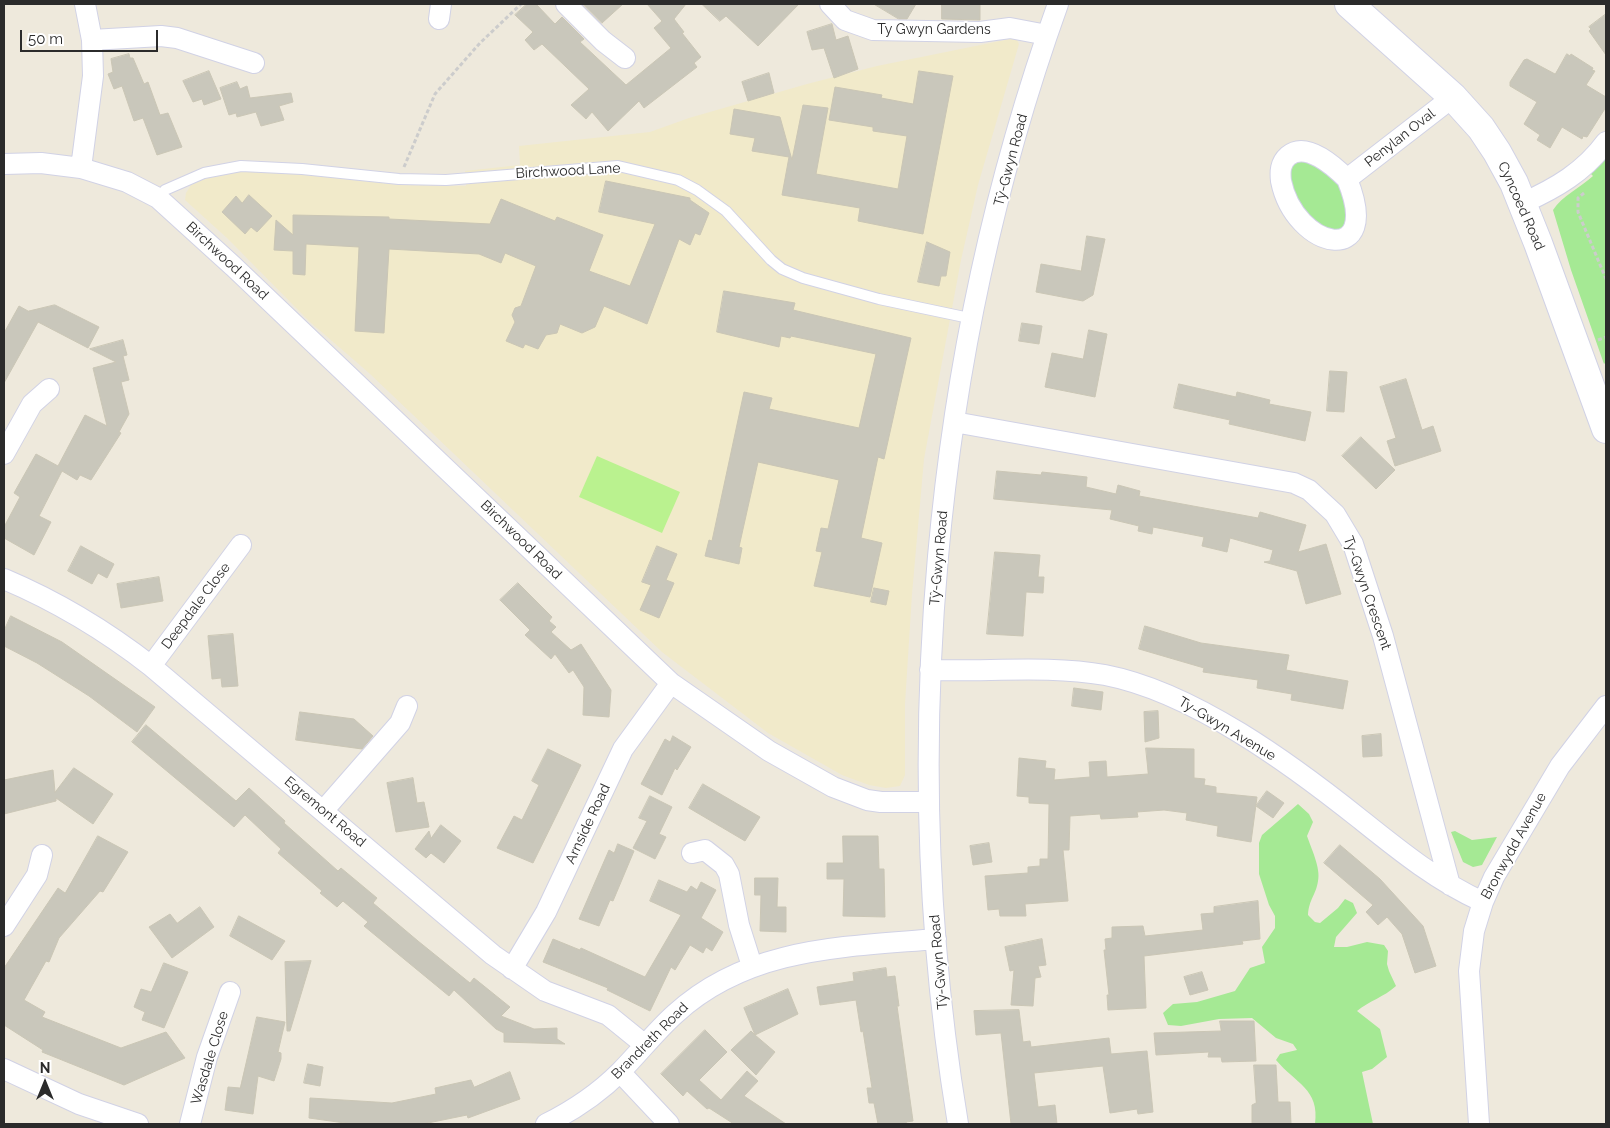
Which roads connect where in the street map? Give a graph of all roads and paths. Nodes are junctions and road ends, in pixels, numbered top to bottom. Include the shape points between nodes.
1 (85, 4) edge
2 (521, 4) edge
3 (566, 4) edge
4 (830, 4) edge
5 (1058, 4) edge
6 (1350, 4) edge
7 (1047, 35) junction
8 (92, 40) junction
9 (626, 58) dead end
10 (254, 63) dead end
11 (1453, 97) junction
12 (1606, 142) edge
13 (4, 164) edge
14 (81, 168) junction
15 (399, 179) junction
16 (1347, 179) junction
17 (1587, 190) dead end
18 (158, 198) junction
19 (1522, 203) junction
20 (1606, 279) edge
21 (974, 319) junction
22 (1606, 337) edge
23 (1596, 341) dead end
24 (48, 389) dead end
25 (954, 422) junction
26 (1606, 429) edge
27 (4, 454) edge
28 (241, 546) dead end
29 (4, 579) edge
30 (150, 666) junction
31 (930, 670) junction
32 (671, 683) junction
33 (406, 706) dead end
34 (1606, 706) edge
35 (929, 802) junction
36 (323, 811) junction
37 (692, 853) dead end
38 (42, 855) dead end
39 (1450, 885) junction
40 (1483, 902) junction
41 (4, 926) edge
42 (936, 939) junction
43 (752, 966) junction
44 (512, 969) junction
45 (230, 992) dead end
46 (644, 1045) junction
47 (4, 1069) edge
48 (620, 1072) junction
49 (138, 1124) edge
50 (190, 1124) edge
51 (546, 1124) edge
52 (669, 1124) edge
53 (958, 1124) edge
54 (1480, 1124) edge

1 - 8 street
2 - 15 path via 480,43 435,94
3 - 9 street via 603,41
4 - 7 street, Ty Gwyn Gardens via 845,20 873,30 980,32 1010,28
5 - 7 street, Tŷ-Gwyn Road
6 - 11 street, Cyncoed Road
7 - 21 street, Tŷ-Gwyn Road via 1004,180
8 - 10 street via 176,38
8 - 14 street via 92,86
11 - 16 street, Penylan Oval
11 - 19 street, Cyncoed Road via 1497,152
12 - 19 street via 1576,175
13 - 14 street via 41,162
14 - 18 street via 127,182
15 - 18 lane, Birchwood Lane via 241,166 204,173 165,190
15 - 21 lane, Birchwood Lane via 464,179 618,166 651,172 678,180 713,200 782,269 828,286
16 - 16 street via 1319,157 1298,152 1282,162 1283,190 1298,218 1323,238 1336,240 1354,232 1357,222 1354,196
17 - 20 path via 1578,198 1578,212
18 - 32 street, Birchwood Road
19 - 26 street, Cyncoed Road
21 - 25 street, Tŷ-Gwyn Road
22 - 23 path
24 - 27 street via 32,404
25 - 31 street, Tŷ-Gwyn Road via 939,545
25 - 39 street, Ty-Gwyn Crescent via 1294,483 1323,501 1353,544 1368,588
28 - 30 street, Deepdale Close
29 - 30 street, Egremont Road via 41,596 107,635
30 - 36 street, Egremont Road
31 - 35 street, Tŷ-Gwyn Road
31 - 39 street, Ty-Gwyn Avenue via 1104,675 1159,691 1265,750 1413,862
32 - 35 street, Birchwood Road via 768,750 833,787 866,800
32 - 44 street, Arnside Road via 623,749 546,912
33 - 36 street via 400,723
34 - 40 street, Bronwydd Avenue via 1560,766
35 - 42 street, Tŷ-Gwyn Road
36 - 44 street, Egremont Road
37 - 43 street via 705,850 724,865 729,874 739,925
38 - 41 street via 37,875
39 - 40 street, Ty-Gwyn Avenue
40 - 54 street, Bronwydd Avenue via 1474,931 1469,971
42 - 43 street, Brandreth Road via 807,952
42 - 53 street, Tŷ-Gwyn Road
43 - 46 street, Brandreth Road via 725,978 694,998
44 - 46 street, Egremont Road via 545,991 608,1015
45 - 50 street, Wasdale Close via 207,1057
46 - 48 street, Brandreth Road
47 - 49 street via 80,1104
48 - 51 street, Brandreth Road via 593,1095
48 - 52 street

